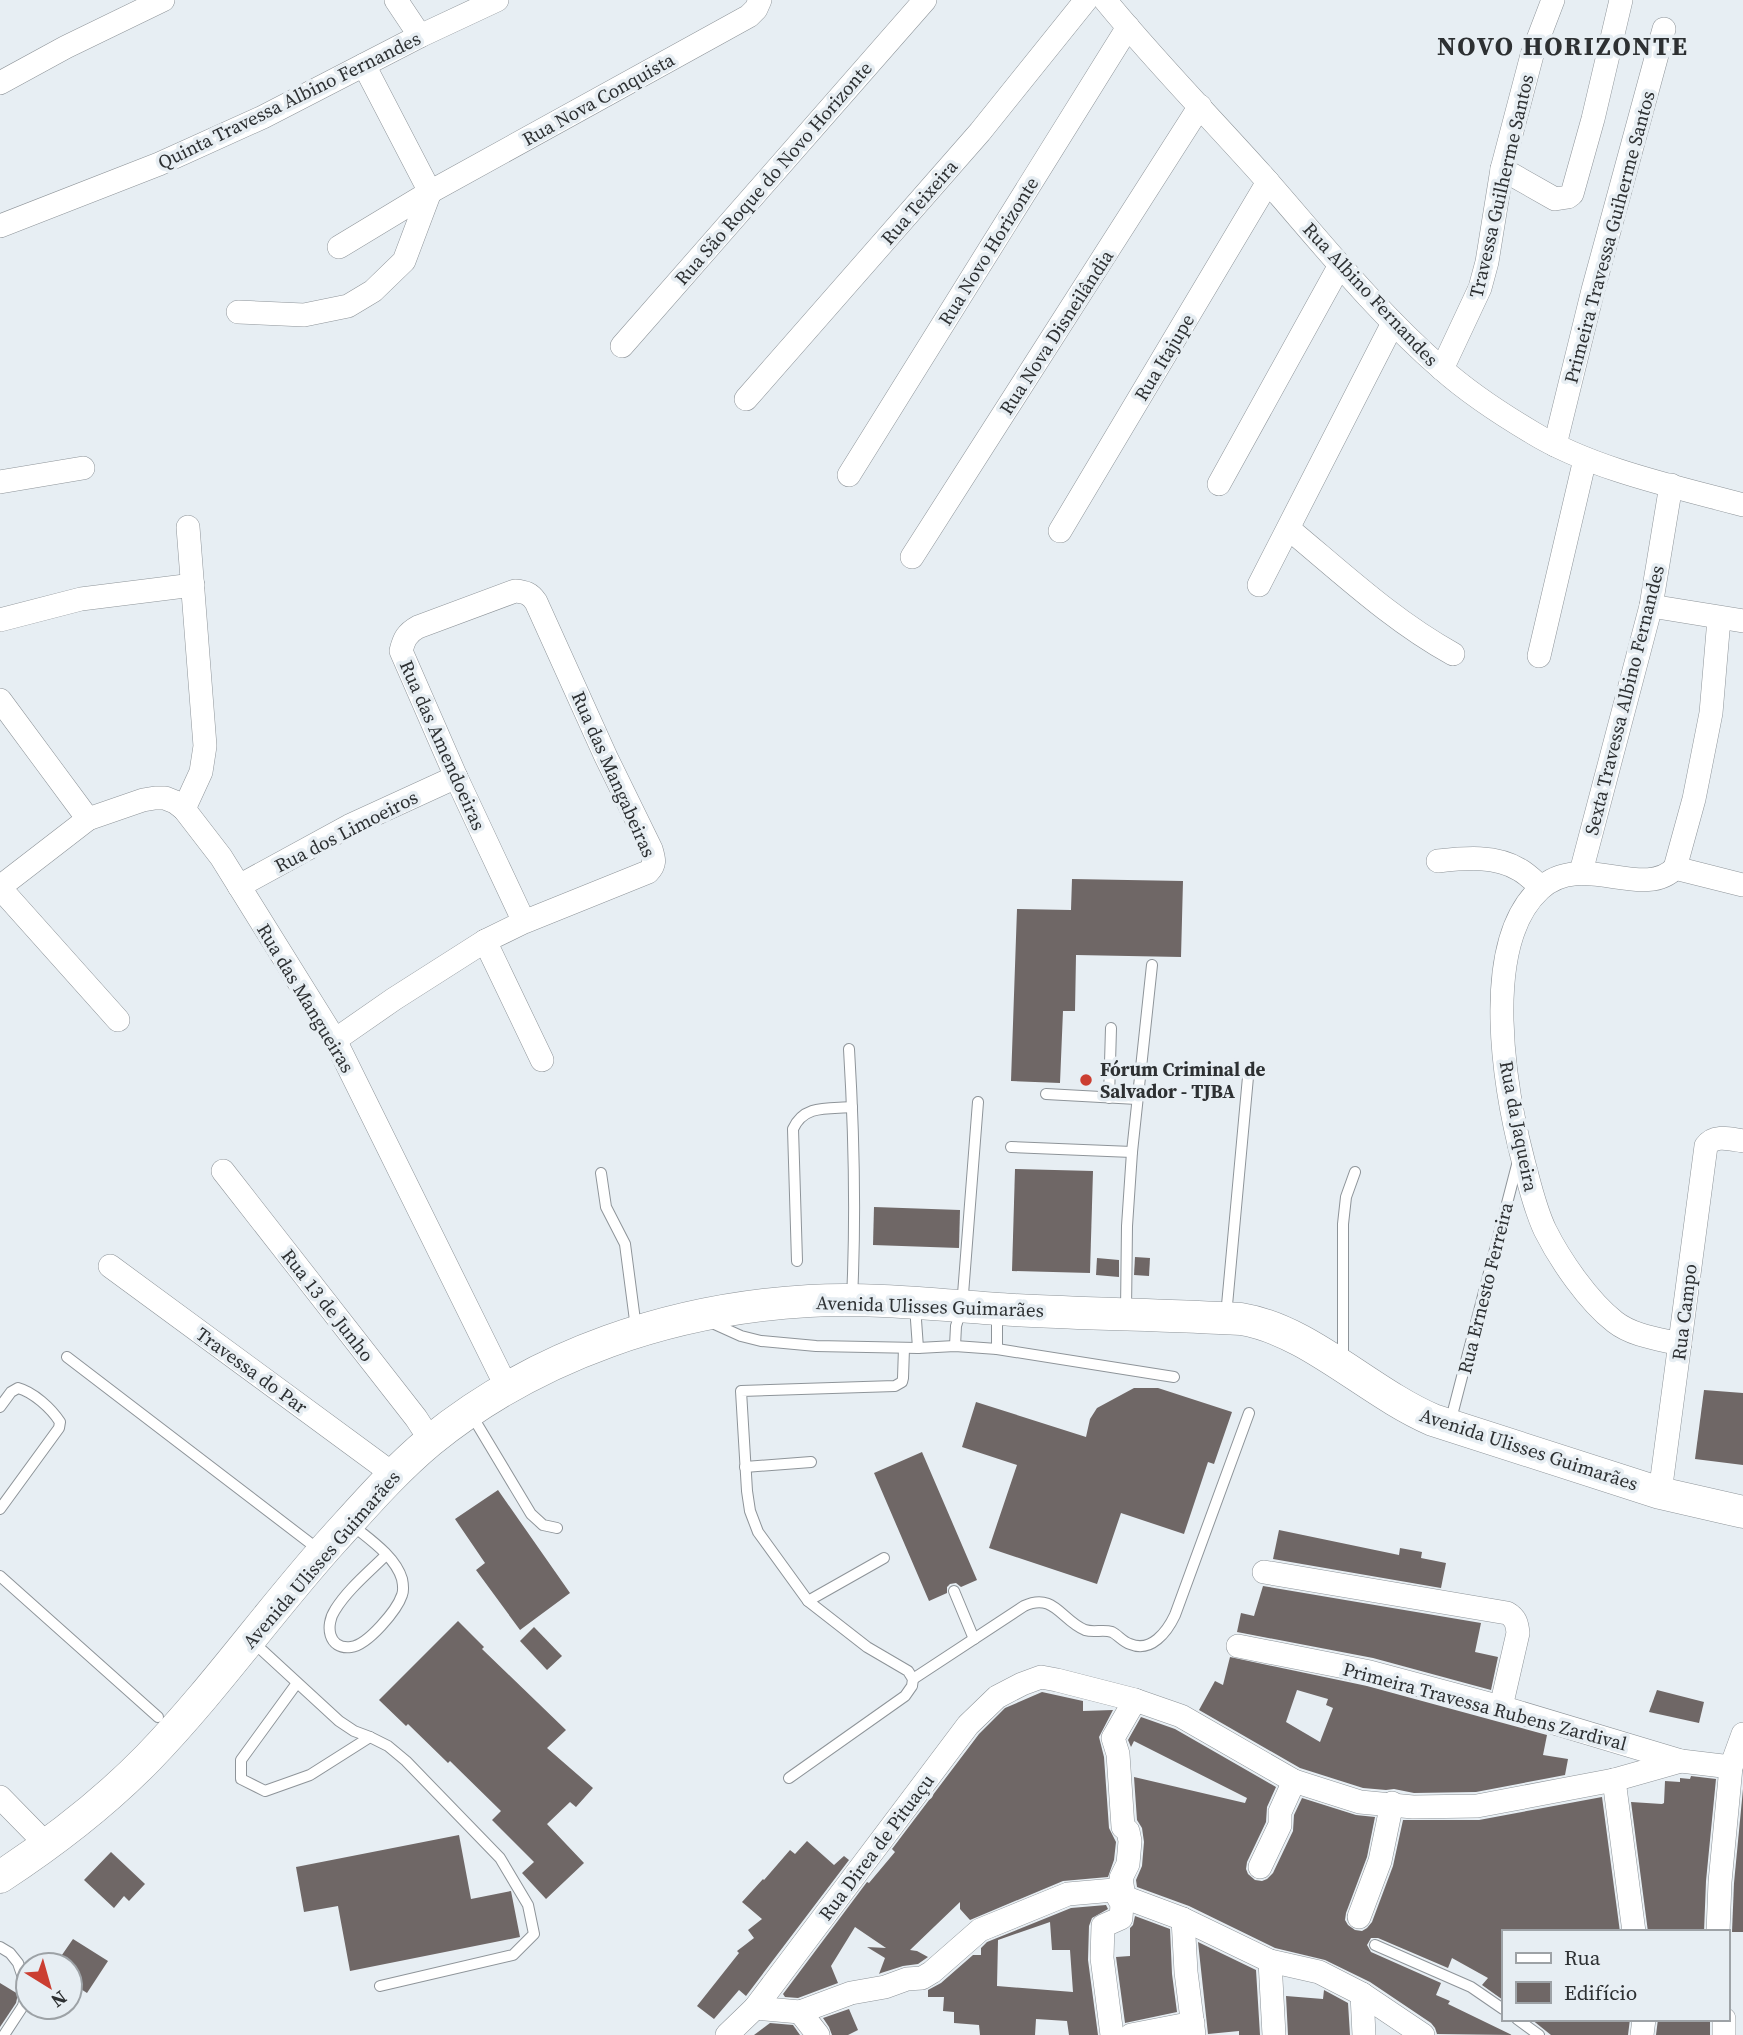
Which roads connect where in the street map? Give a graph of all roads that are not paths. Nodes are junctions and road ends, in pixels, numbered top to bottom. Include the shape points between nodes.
1 (163, 0) edge
2 (397, 0) edge
3 (497, 0) edge
4 (760, 0) edge
5 (925, 0) edge
6 (1086, 0) edge
7 (1105, 0) edge
8 (1553, 0) edge
9 (1621, 0) edge
10 (1128, 27) junction
11 (1664, 29) dead end
12 (420, 36) junction
13 (364, 65) junction
14 (0, 83) edge
15 (1200, 106) junction
16 (1502, 169) junction
17 (1268, 182) junction
18 (430, 192) junction
19 (0, 226) edge
20 (339, 247) dead end
21 (1340, 265) junction
22 (238, 312) dead end
23 (1394, 323) junction
24 (622, 346) dead end
25 (1442, 369) junction
26 (746, 399) dead end
27 (1555, 445) junction
28 (1585, 458) junction
29 (83, 468) dead end
30 (849, 475) dead end
31 (0, 482) edge
32 (1219, 484) dead end
33 (1671, 485) junction
34 (1743, 505) edge
35 (188, 527) dead end
36 (1289, 529) junction
37 (1060, 531) dead end
38 (912, 557) dead end
39 (1259, 585) dead end
40 (193, 586) junction
41 (515, 592) joint
42 (1651, 606) junction
43 (1719, 619) junction
44 (0, 620) edge
45 (1743, 621) edge
46 (1453, 654) dead end
47 (1539, 656) dead end
48 (0, 701) edge
49 (456, 777) junction
50 (184, 809) junction
51 (88, 819) junction
52 (1438, 861) dead end
53 (1675, 868) junction
54 (1581, 872) junction
55 (1743, 885) edge
56 (239, 886) junction
57 (0, 887) edge
58 (1541, 887) junction
59 (524, 922) junction
60 (485, 941) junction
61 (1152, 965) dead end
62 (118, 1020) dead end
63 (1111, 1028) dead end
64 (335, 1040) junction
65 (849, 1049) dead end
66 (542, 1060) dead end
67 (1248, 1077) dead end
68 (1046, 1094) dead end
69 (1109, 1098) junction
70 (1137, 1099) junction
71 (978, 1102) dead end
72 (852, 1107) junction
73 (1743, 1141) edge
74 (1011, 1147) dead end
75 (1520, 1151) junction
76 (1132, 1152) junction
77 (223, 1171) dead end
78 (1354, 1172) dead end
79 (601, 1173) dead end
80 (797, 1261) dead end
81 (110, 1266) dead end
82 (852, 1301) junction
83 (915, 1304) junction
84 (962, 1307) junction
85 (997, 1309) junction
86 (1125, 1314) junction
87 (694, 1316) junction
88 (1226, 1318) junction
89 (637, 1331) junction
90 (1680, 1345) junction
91 (955, 1346) junction
92 (904, 1348) junction
93 (918, 1348) junction
94 (997, 1349) junction
95 (67, 1357) dead end
96 (1343, 1368) junction
97 (1174, 1377) dead end
98 (507, 1388) junction
99 (0, 1407) edge
100 (470, 1412) junction
101 (1249, 1413) dead end
102 (1450, 1426) junction
103 (431, 1441) junction
104 (811, 1462) dead end
105 (745, 1467) junction
106 (393, 1474) junction
107 (1660, 1493) junction
108 (0, 1508) edge
109 (1743, 1511) edge
110 (349, 1523) junction
111 (557, 1528) dead end
112 (316, 1547) junction
113 (386, 1555) junction
114 (884, 1558) dead end
115 (1265, 1572) dead end
116 (0, 1576) edge
117 (954, 1591) dead end
118 (808, 1601) junction
119 (974, 1639) junction
120 (250, 1640) junction
121 (1238, 1646) dead end
122 (913, 1679) junction
123 (297, 1683) junction
124 (1135, 1700) junction
125 (1501, 1707) junction
126 (166, 1724) junction
127 (1743, 1734) edge
128 (370, 1737) junction
129 (1681, 1761) junction
130 (1731, 1767) junction
131 (789, 1778) dead end
132 (1614, 1780) junction
133 (1294, 1781) junction
134 (0, 1797) edge
135 (1392, 1803) junction
136 (47, 1845) junction
137 (1260, 1867) dead end
138 (0, 1877) edge
139 (1119, 1894) junction
140 (1359, 1917) dead end
141 (1183, 1920) junction
142 (1634, 1930) edge
143 (1718, 1930) edge
144 (1375, 1945) dead end
145 (0, 1947) edge
146 (1270, 1961) junction
147 (380, 1986) dead end
148 (1362, 1994) junction
149 (755, 2008) junction
150 (1502, 2009) edge
151 (800, 2012) junction
152 (1520, 2021) edge
153 (1194, 2029) edge
154 (4, 2035) edge
155 (727, 2035) edge
156 (818, 2035) edge
157 (1112, 2035) edge
158 (1131, 2035) edge
159 (1273, 2035) edge
160 (1364, 2035) edge
161 (1423, 2035) edge
162 (1539, 2035) edge

1 - 14 street
2 - 12 street
3 - 12 street, Quinta Travessa Albino Fernandes
4 - 18 street, Rua Nova Conquista via 749,16
5 - 24 street, Rua São Roque do Novo Horizonte
6 - 26 street, Rua Teixeira via 980,132
7 - 10 street, Rua Albino Fernandes
8 - 16 street, Travessa Guilherme Santos via 1532,55
9 - 16 street via 1572,194 1555,199
10 - 15 street, Rua Albino Fernandes
10 - 30 street, Rua Novo Horizonte
11 - 27 street, Primeira Travessa Guiherme Santos
12 - 13 street, Quinta Travessa Albino Fernandes
13 - 18 street
13 - 19 street, Quinta Travessa Albino Fernandes via 159,164
15 - 17 street, Rua Albino Fernandes
15 - 38 street, Rua Nova Disneilândia
16 - 25 street, Travessa Guilherme Santos via 1480,288
17 - 21 street, Rua Albino Fernandes
17 - 37 street, Rua Itajupe
18 - 20 street, Rua Nova Conquista
18 - 22 street via 404,261 373,291 348,306 304,315
21 - 23 street, Rua Albino Fernandes
21 - 32 street
23 - 25 street, Rua Albino Fernandes
23 - 36 street
25 - 27 street, Rua Albino Fernandes
27 - 28 street, Rua Albino Fernandes
28 - 33 street, Rua Albino Fernandes
28 - 47 street
29 - 31 street
33 - 34 street, Rua Albino Fernandes
33 - 42 street, Sexta Travessa Albino Fernandes
35 - 40 street
36 - 39 street
36 - 46 street via 1426,640
40 - 44 street via 81,599
40 - 50 street via 205,746 201,772
41 - 49 street, Rua das Amendoeiras via 418,627 403,641 404,658
41 - 59 street, Rua das Mangabeiras via 526,592 536,602 655,861 648,872
42 - 43 street
42 - 54 street, Sexta Travessa Albino Fernandes
43 - 45 street
43 - 53 street via 1711,713
48 - 51 street
49 - 56 street, Rua dos Limoeiros via 349,826
49 - 59 street, Rua das Amendoeiras
50 - 51 street via 165,798 155,798
50 - 56 street, Rua das Mangueiras
51 - 57 street
52 - 58 street via 1494,860 1520,870
53 - 54 street via 1668,875 1648,880
53 - 55 street
54 - 58 street
56 - 64 street, Rua das Mangueiras
57 - 62 street
58 - 75 street, Rua da Jaqueira via 1516,925 1503,978 1505,1069
59 - 60 street, Rua das Mangabeiras
60 - 64 street, Rua das Mangabeiras
60 - 66 street
61 - 70 lane
63 - 69 lane
64 - 98 street, Rua das Mangueiras
65 - 72 lane
67 - 88 lane
68 - 69 lane
69 - 70 lane
70 - 76 lane
71 - 84 lane
72 - 80 lane via 807,1112 793,1129
72 - 82 lane
73 - 90 street, Rua Campo via 1719,1138 1708,1142 1705,1150
74 - 76 lane
75 - 90 street, Rua da Jaqueira via 1545,1229 1598,1306 1616,1324 1637,1334
75 - 102 lane, Rua Ernesto Ferreira
76 - 86 lane
77 - 103 street, Rua 13 de Junho
78 - 96 lane via 1343,1224
79 - 89 lane via 606,1207 625,1244
81 - 106 street, Travessa do Par
82 - 83 main road, Avenida Ulisses Guimarães
82 - 87 main road, Avenida Ulisses Guimarães via 809,1301
83 - 84 main road, Avenida Ulisses Guimarães
83 - 93 lane
84 - 85 main road, Avenida Ulisses Guimarães
84 - 91 lane
85 - 86 main road, Avenida Ulisses Guimarães
85 - 94 lane
86 - 88 main road, Avenida Ulisses Guimarães
87 - 89 main road, Avenida Ulisses Guimarães
87 - 92 lane via 761,1341
88 - 96 main road, Avenida Ulisses Guimarães via 1272,1326
89 - 98 main road, Avenida Ulisses Guimarães via 579,1352
90 - 107 street, Rua Campo
91 - 93 lane
91 - 94 lane
92 - 93 lane
92 - 105 lane via 903,1378 895,1386 741,1391
94 - 97 lane
95 - 112 lane
96 - 102 main road, Avenida Ulisses Guimarães via 1403,1406
98 - 100 main road, Avenida Ulisses Guimarães
99 - 108 lane via 11,1392 27,1390 60,1422
100 - 103 main road, Avenida Ulisses Guimarães
100 - 111 lane via 531,1514 543,1525
101 - 119 lane via 1175,1615 1161,1636 1152,1643 1131,1645 1113,1633 1082,1628 1048,1603 1036,1601
102 - 107 main road, Avenida Ulisses Guimarães
103 - 106 main road, Avenida Ulisses Guimarães
104 - 105 lane
105 - 118 lane via 750,1511 758,1532
106 - 110 main road, Avenida Ulisses Guimarães
107 - 109 main road, Avenida Ulisses Guimarães
110 - 112 main road, Avenida Ulisses Guimarães
110 - 113 lane
112 - 120 main road, Avenida Ulisses Guimarães
113 - 113 lane via 403,1582 397,1605 359,1645 337,1644 329,1634 333,1611
114 - 118 lane
115 - 125 street via 1507,1613 1516,1622 1518,1633
116 - 126 lane
117 - 119 lane
118 - 122 lane
119 - 122 lane
120 - 123 lane
120 - 126 main road, Avenida Ulisses Guimarães
121 - 125 street, Primeira Travessa Rubens Zardival via 1370,1672
122 - 131 lane via 905,1696
123 - 128 lane via 339,1721
123 - 128 lane via 241,1759 241,1779 265,1791 310,1775
124 - 133 street via 1181,1716
124 - 139 street via 1113,1738 1123,1827 1129,1841
124 - 149 street, Rua Direa de Pituaçu via 1041,1677 997,1698 968,1725
125 - 129 street, Primeira Travessa Rubens Zardival
126 - 136 main road, Avenida Ulisses Guimarães via 146,1760
127 - 130 street
128 - 147 lane via 406,1761 500,1858 528,1905 534,1934 513,1955
129 - 130 street, Primeira Travessa Rubens Zardival
129 - 132 street
130 - 143 street
132 - 135 street via 1477,1806
132 - 142 street
133 - 135 street via 1360,1802
133 - 137 street
134 - 136 street
135 - 140 street via 1380,1861
136 - 138 main road, Avenida Ulisses Guimarães
139 - 141 street
139 - 151 street via 1068,1894 980,1930 922,1978 851,1993
139 - 157 street via 1121,1918 1102,1926
141 - 146 street
141 - 153 street
144 - 150 lane via 1471,1987
145 - 154 lane via 18,1963 27,1989 23,2006
146 - 148 street via 1319,1972
146 - 159 street
148 - 160 street
148 - 161 street
149 - 151 street
149 - 155 street, Rua Direa de Pituaçu
151 - 156 street
152 - 162 lane
153 - 158 street

